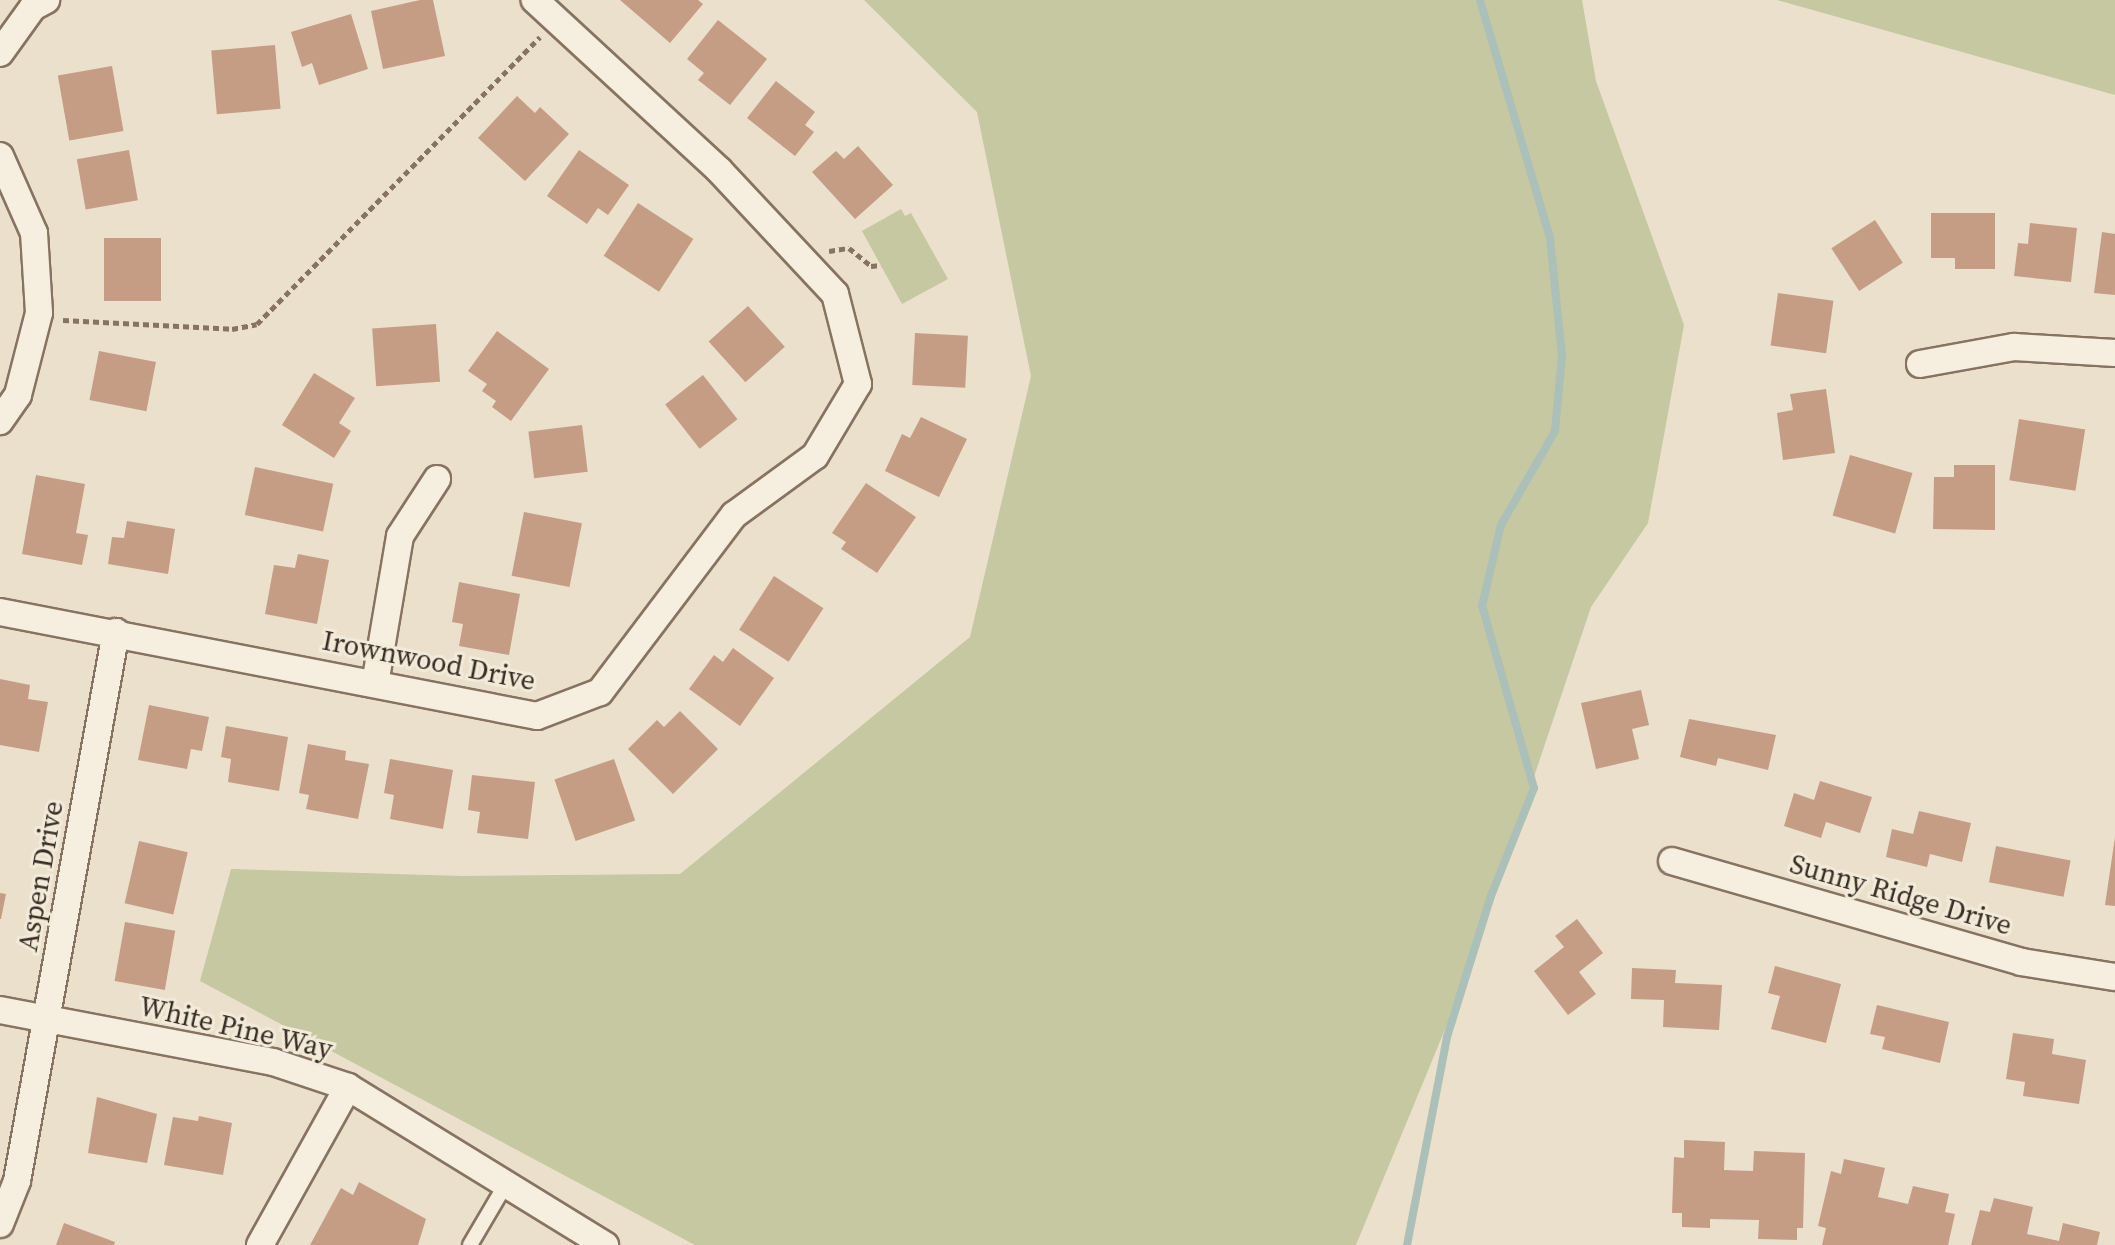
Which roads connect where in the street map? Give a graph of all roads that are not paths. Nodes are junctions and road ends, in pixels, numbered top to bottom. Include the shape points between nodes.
1 (46, 0) edge
2 (535, 0) edge
3 (0, 53) edge
4 (0, 156) edge
5 (2115, 353) edge
6 (1920, 364) dead end
7 (0, 421) edge
8 (437, 479) dead end
9 (0, 612) edge
10 (116, 632) junction
11 (375, 684) junction
12 (1672, 861) dead end
13 (2115, 977) edge
14 (0, 1010) edge
15 (48, 1018) junction
16 (348, 1087) junction
17 (506, 1184) junction
18 (0, 1224) edge
19 (260, 1245) edge
20 (470, 1245) edge
21 (605, 1245) edge

1 - 3 street via 33,7
2 - 11 street, Irownwood Drive via 719,170 835,294 858,384 815,456 734,515 600,692 537,716
4 - 7 street via 34,233 39,313 18,395
5 - 6 street via 2014,347
8 - 11 street via 400,536
9 - 10 street, Irownwood Drive
10 - 11 street, Irownwood Drive
10 - 15 street, Aspen Drive
12 - 13 street, Sunny Ridge Drive via 2021,962
14 - 15 street, White Pine Way
15 - 16 street, White Pine Way via 273,1062
15 - 18 street, Aspen Drive via 17,1181
16 - 17 street, White Pine Way
16 - 19 street
17 - 20 lane
17 - 21 street, White Pine Way

